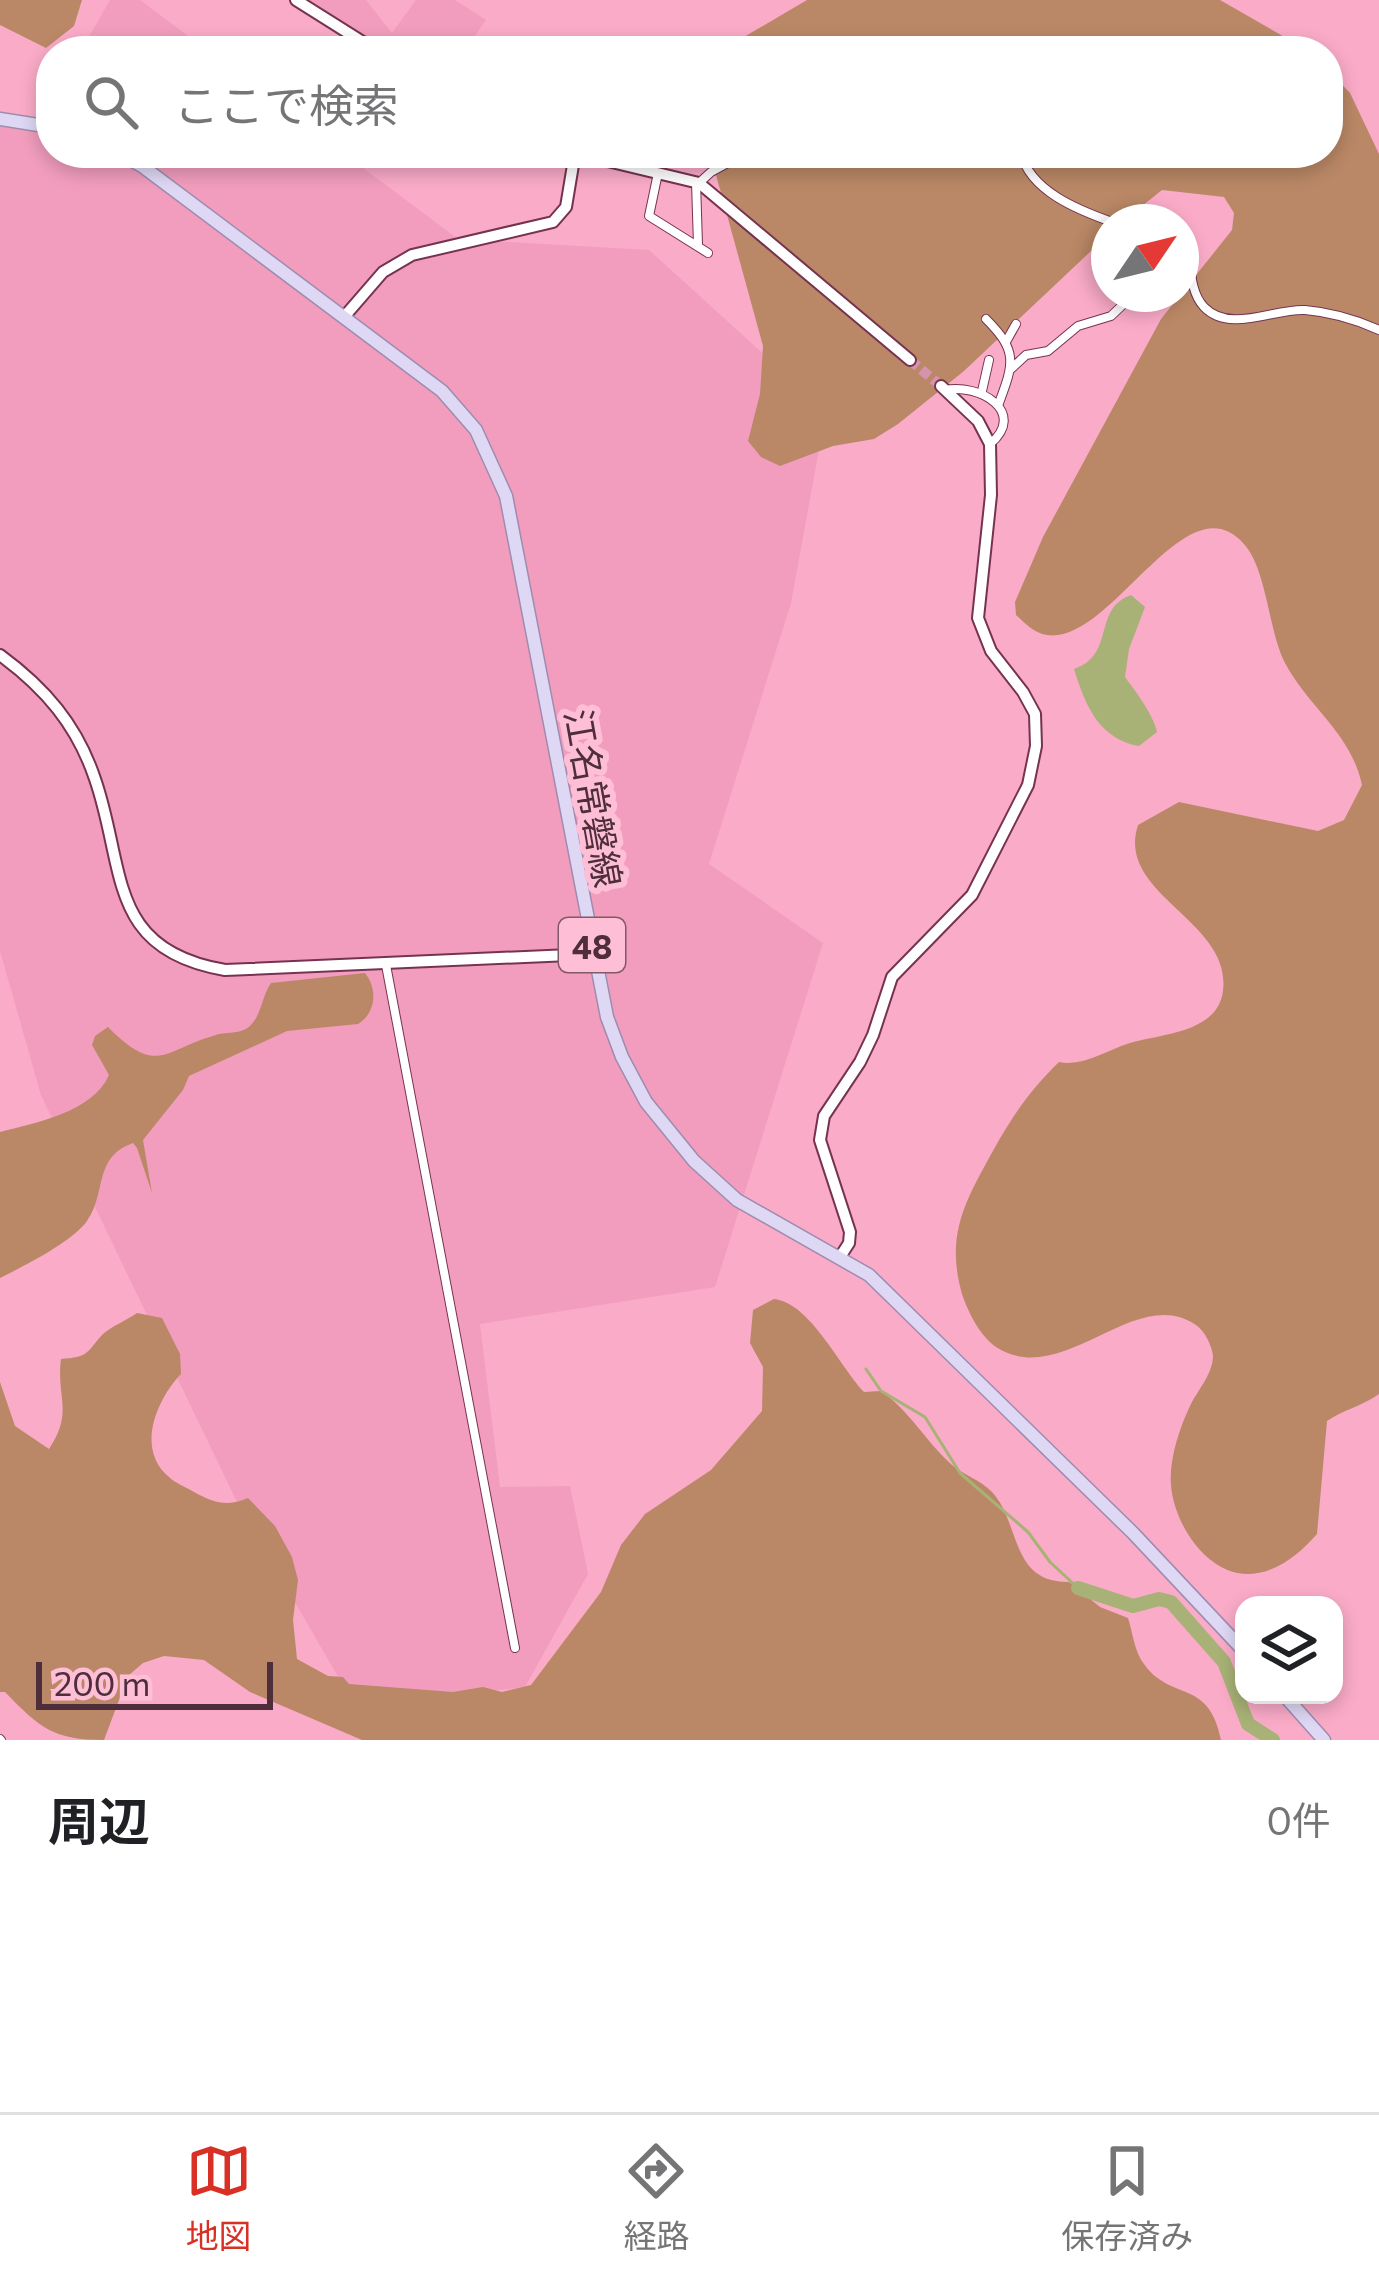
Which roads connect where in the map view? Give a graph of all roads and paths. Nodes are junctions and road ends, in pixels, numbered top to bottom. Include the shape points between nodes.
1 (296, 0) edge
2 (353, 36) edge
3 (0, 118) edge
4 (36, 124) edge
5 (139, 168) edge
6 (572, 168) edge
7 (647, 168) edge
8 (718, 168) edge
9 (1026, 168) edge
10 (658, 171) junction
11 (698, 183) junction
12 (1091, 216) edge
13 (698, 245) junction
14 (708, 253) dead end
15 (1199, 300) edge
16 (1115, 312) edge
17 (344, 317) junction
18 (986, 319) dead end
19 (1016, 323) dead end
20 (1379, 330) edge
21 (1006, 341) junction
22 (989, 359) dead end
23 (910, 360) tunnel mouth
24 (1012, 368) junction
25 (943, 388) joint
26 (982, 391) junction
27 (998, 404) junction
28 (990, 444) junction
29 (0, 655) edge
30 (593, 954) junction
31 (386, 965) junction
32 (840, 1257) junction
33 (1235, 1641) edge
34 (515, 1648) dead end
35 (1291, 1704) edge
36 (1324, 1740) edge

1 - 2 street
3 - 4 main road
5 - 17 main road, 江名常磐線 / 48
6 - 17 street via 566,207 553,222 412,255 383,272
7 - 10 street
8 - 11 street
9 - 12 street
10 - 11 street
10 - 13 street via 648,214
11 - 13 street
11 - 23 street
13 - 14 street
15 - 20 street via 1217,316 1308,310
16 - 24 street
17 - 30 main road, 江名常磐線 / 48 via 442,391 476,430 499,476
18 - 21 street
19 - 21 street
21 - 24 street
22 - 26 street
24 - 27 street
25 - 26 street
25 - 28 street
26 - 27 street
27 - 28 street via 1000,434
28 - 32 street via 978,618 1030,705 1036,746 1028,785 972,895 892,977 860,1062 820,1125 850,1232
29 - 31 street via 45,691 79,740 124,899 161,946 189,963 225,970
30 - 31 street
30 - 32 main road, 江名常磐線 / 48 via 622,1057 673,1137 737,1200
31 - 34 street
32 - 33 main road, 江名常磐線 / 48 via 869,1275
35 - 36 main road

